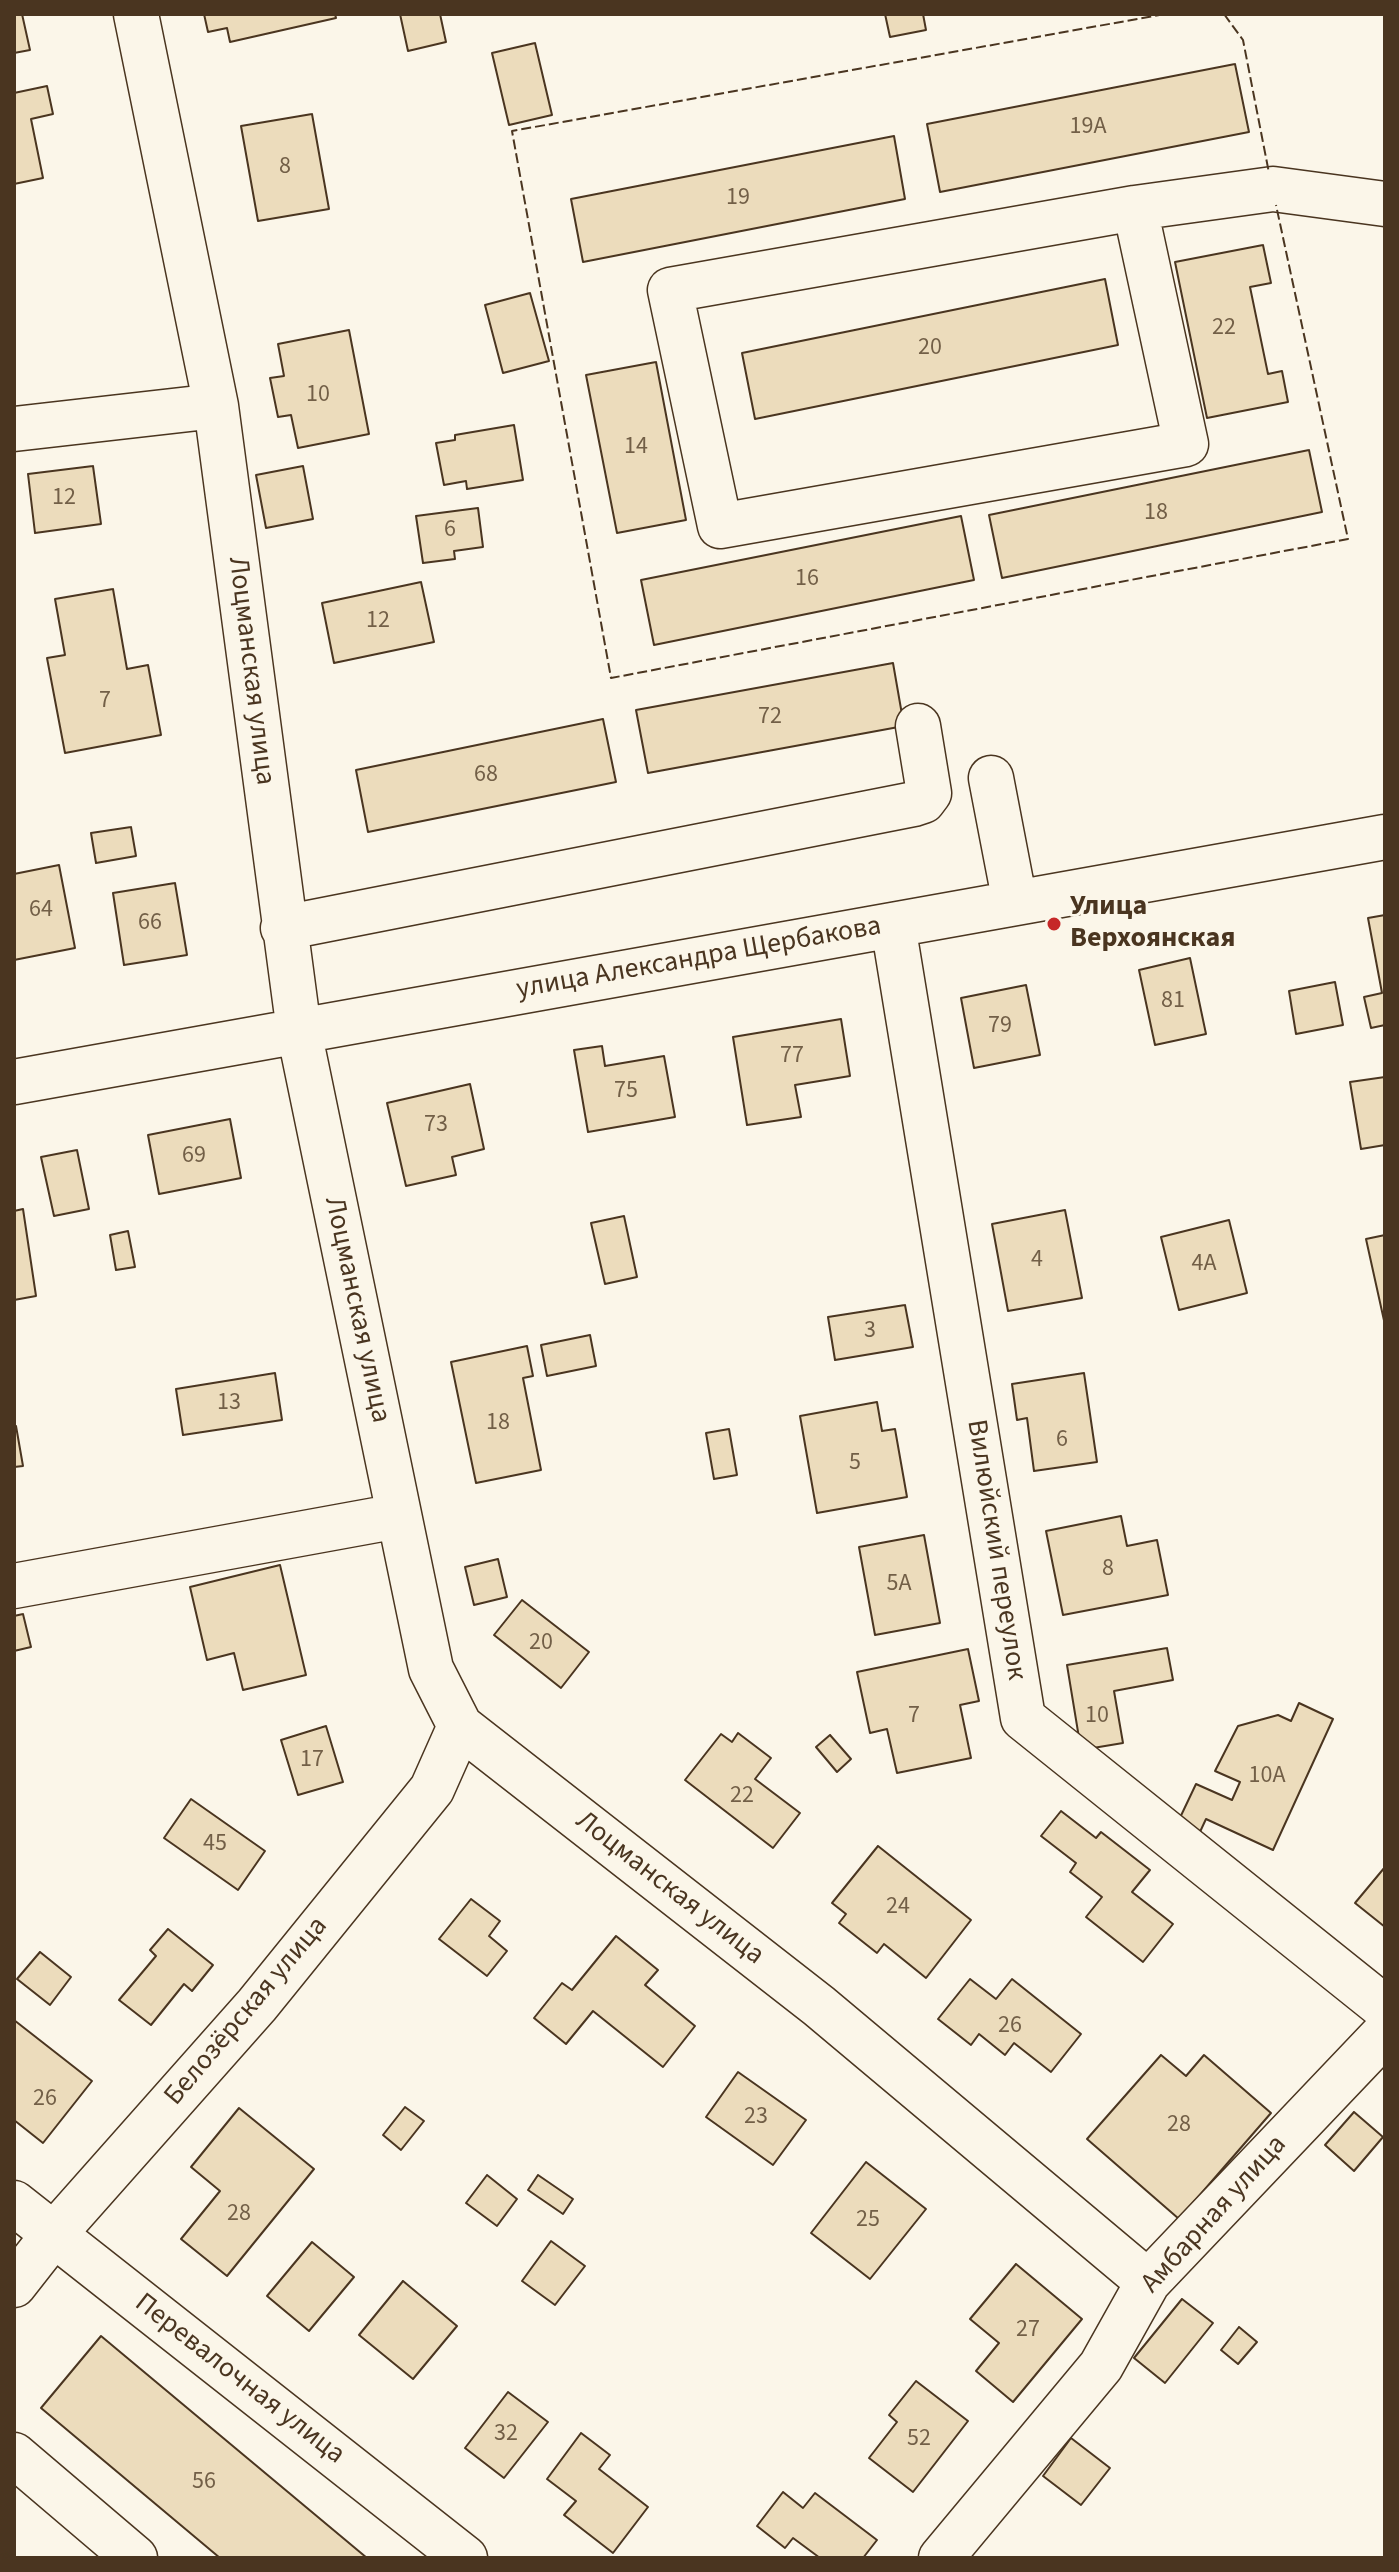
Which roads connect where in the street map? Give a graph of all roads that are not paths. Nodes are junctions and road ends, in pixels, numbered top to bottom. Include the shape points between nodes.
1 (136, 14) edge
2 (1385, 204) edge
3 (1135, 208) junction
4 (216, 406) junction
5 (14, 429) edge
6 (918, 726) dead end
7 (991, 778) dead end
8 (1385, 837) edge
9 (1015, 903) junction
10 (893, 925) junction
11 (283, 928) junction
12 (299, 1031) junction
13 (14, 1082) edge
14 (398, 1516) junction
15 (14, 1586) edge
16 (460, 1726) junction
17 (1385, 2008) edge
18 (1385, 2033) edge
19 (14, 2203) edge
20 (54, 2234) junction
21 (1148, 2282) junction
22 (14, 2285) edge
23 (14, 2455) edge
24 (135, 2558) edge
25 (465, 2558) edge
26 (941, 2558) edge

1 - 4 street, Лоцманская улица
2 - 3 street via 1273,189
3 - 3 street via 670,290 720,526 1186,444
4 - 5 street
4 - 11 street, Лоцманская улица
6 - 11 street via 929,793 914,804
7 - 9 street
8 - 9 street, улица Александра Щербакова
9 - 10 street, улица Александра Щербакова
10 - 12 street, улица Александра Щербакова
10 - 17 street, Вилюйский переулок via 1023,1718
11 - 12 street, Лоцманская улица
12 - 13 street, улица Александра Щербакова
12 - 14 street, Лоцманская улица
14 - 15 street
14 - 16 street, Лоцманская улица via 431,1669
16 - 20 street, Белозёрская улица via 432,1789 257,2005
16 - 21 street, Лоцманская улица via 819,2006
18 - 21 street, Амбарная улица
19 - 20 street, Перевалочная улица
20 - 22 street, Белозёрская улица
20 - 25 street, Перевалочная улица
21 - 26 street, Амбарная улица via 1101,2366
23 - 24 street

